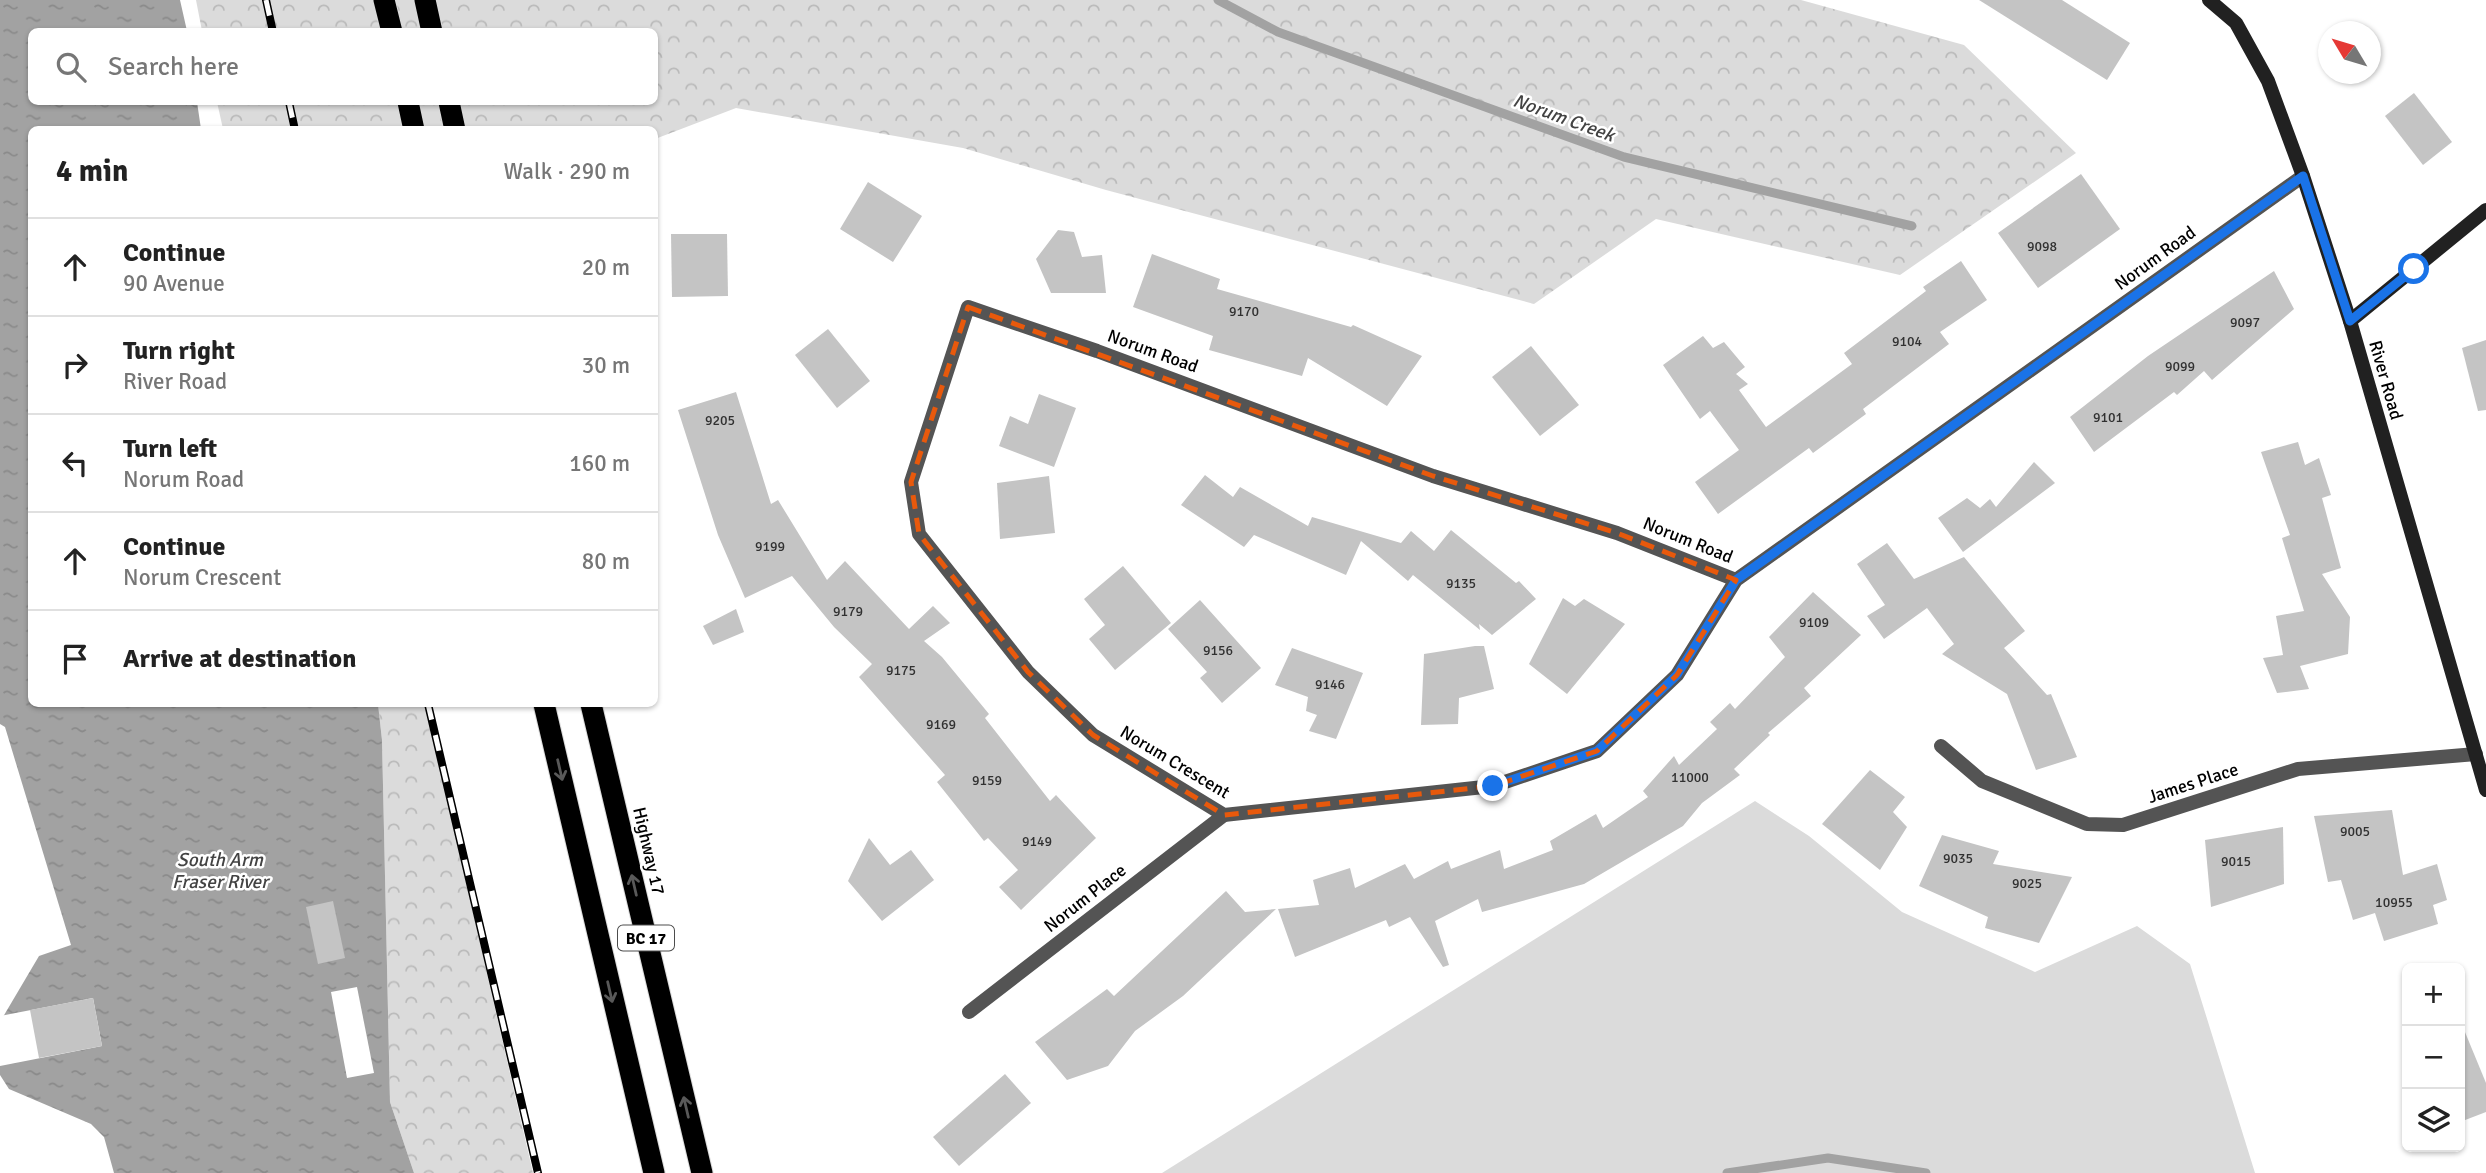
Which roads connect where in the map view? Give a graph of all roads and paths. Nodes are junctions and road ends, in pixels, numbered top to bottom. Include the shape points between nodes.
1 (384, 0) edge
2 (2209, 0) edge
3 (391, 28) edge
4 (409, 105) edge
5 (450, 105) edge
6 (413, 126) edge
7 (454, 126) edge
8 (2303, 176) junction
9 (2486, 210) edge
10 (968, 307) joint
11 (2350, 321) junction
12 (1736, 580) junction
13 (545, 707) edge
14 (592, 707) edge
15 (1941, 746) dead end
16 (2476, 754) junction
17 (2486, 790) edge
18 (1224, 815) junction
19 (969, 1012) dead end
20 (654, 1173) edge
21 (702, 1173) edge

1 - 3 highway
2 - 8 street, River Road via 2236,23 2268,81
4 - 6 highway
5 - 7 highway
8 - 11 street, River Road
8 - 12 street, Norum Road
9 - 11 street
10 - 12 street, Norum Road via 1433,477 1617,533
10 - 18 street, Norum Crescent via 911,482 919,534 1028,672 1093,735
11 - 16 street, River Road
12 - 18 street, Norum Crescent via 1677,675 1597,751 1493,786
13 -> 20 highway, BC 17
21 -> 14 highway, Highway 17 / BC 17
15 - 16 street, James Place via 1982,781 2087,824 2123,825 2298,769
16 - 17 street, River Road
18 - 19 street, Norum Place

